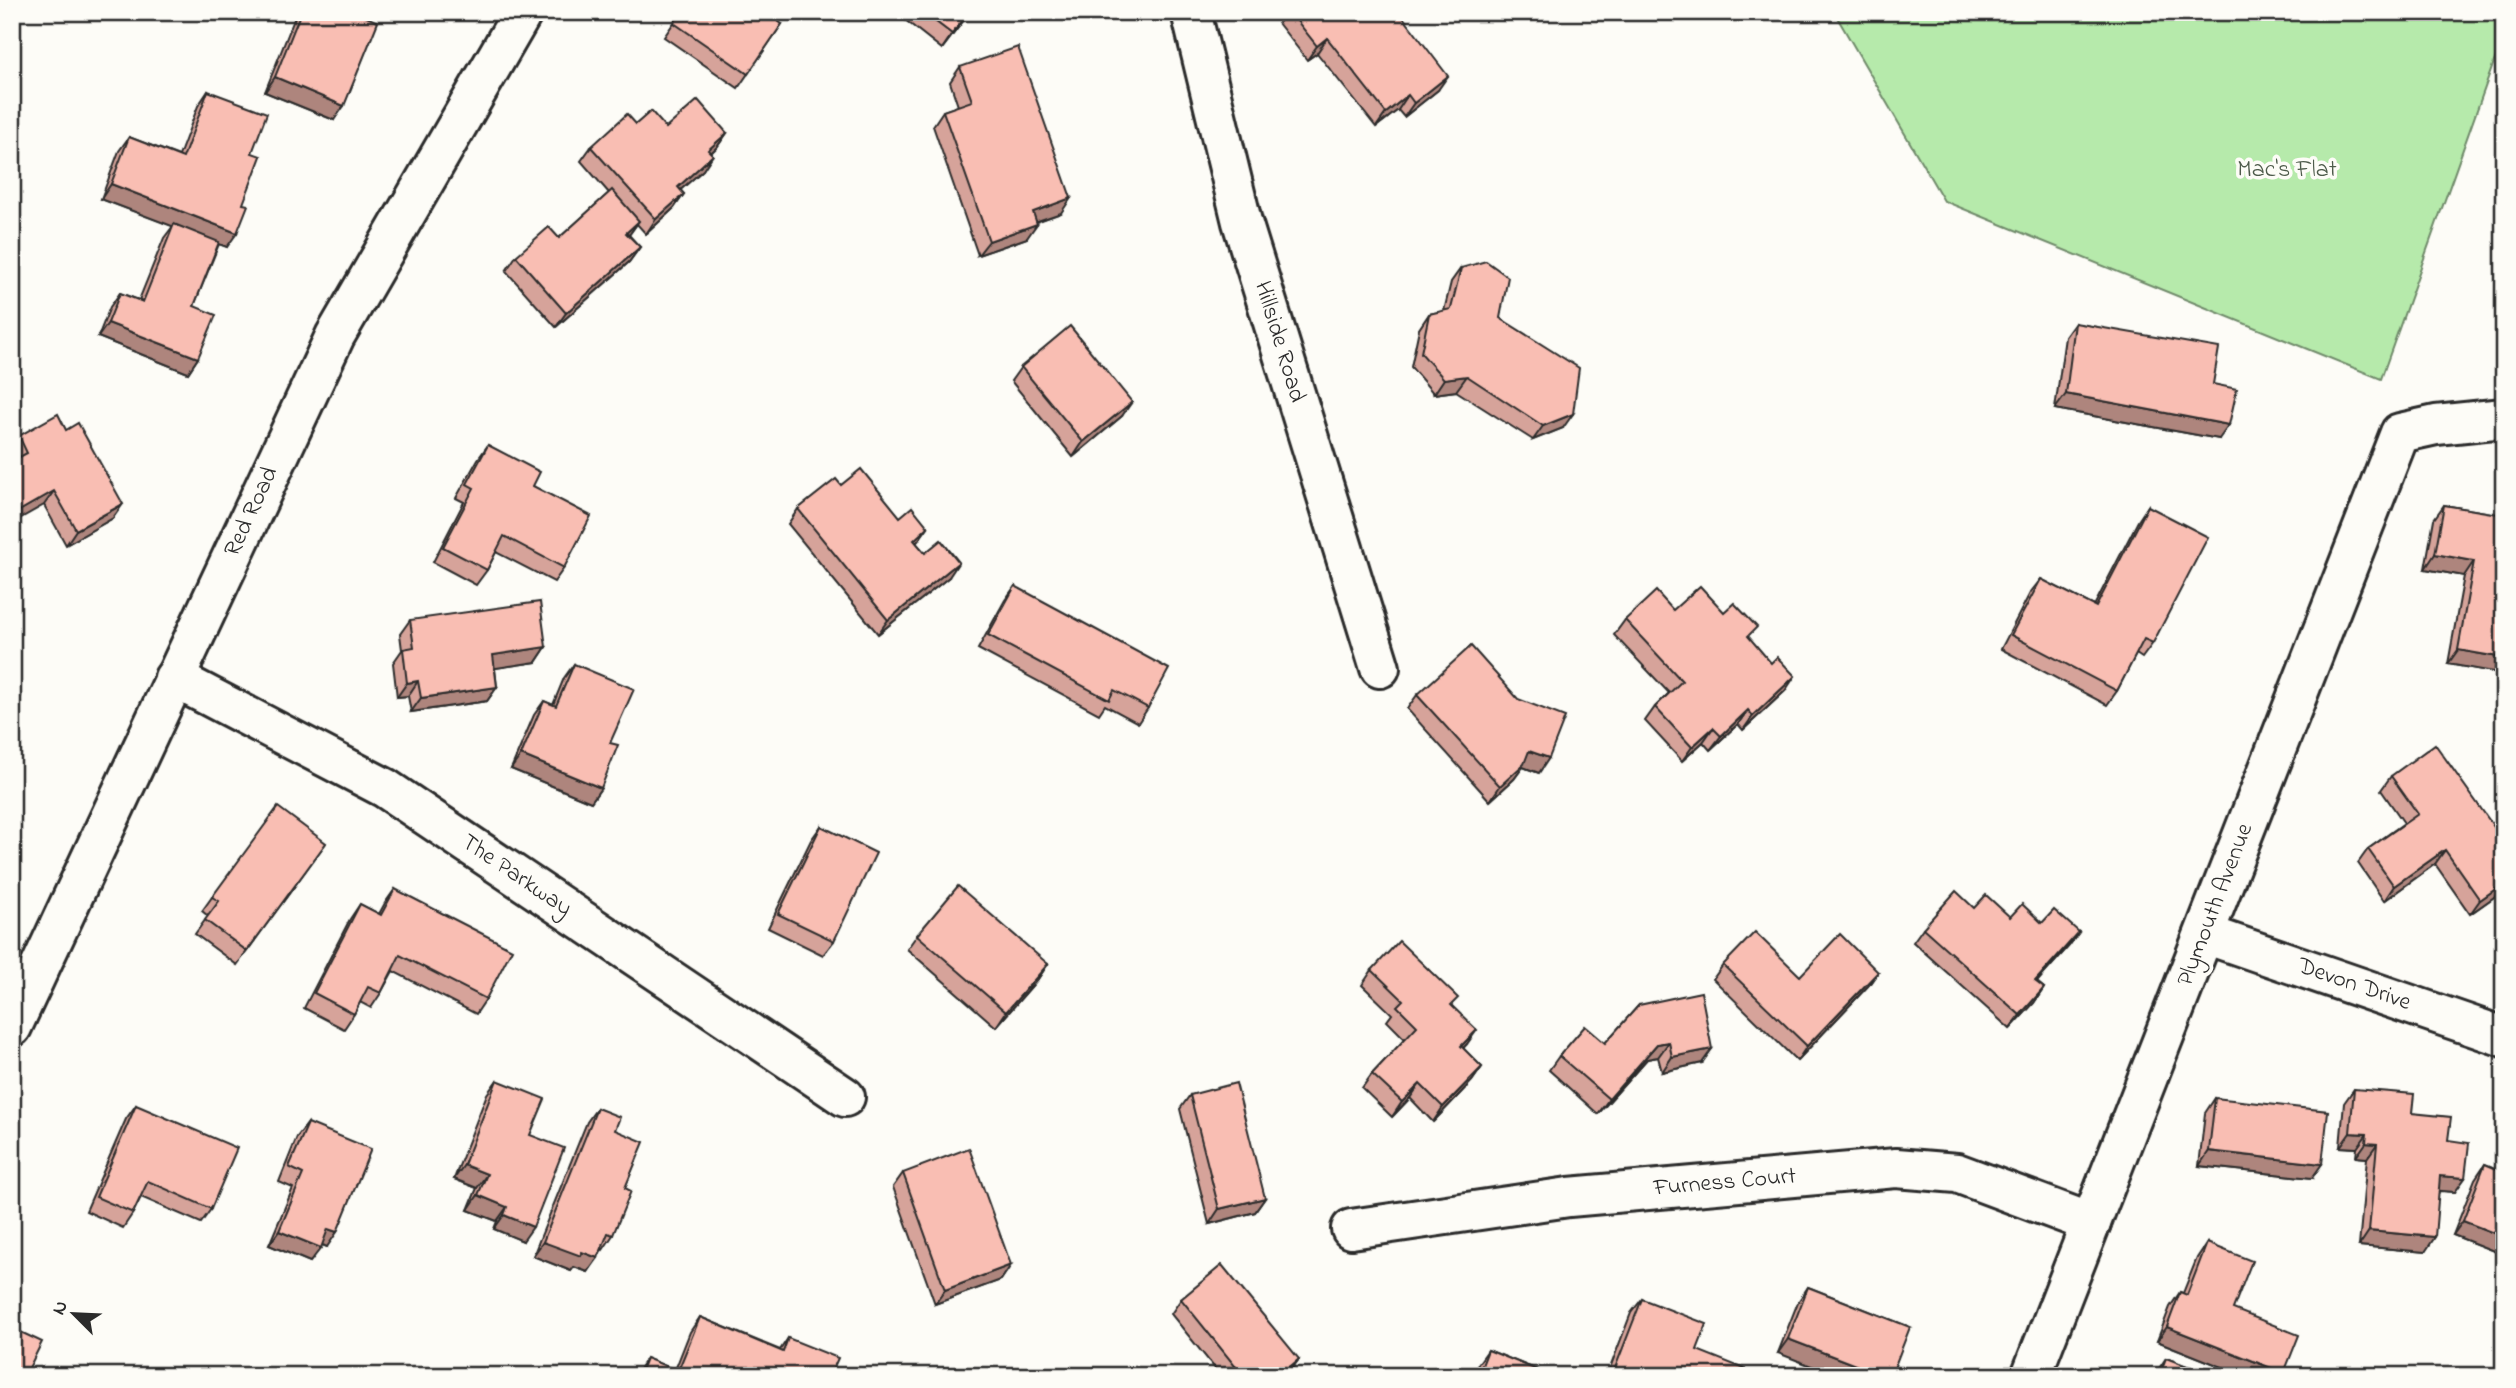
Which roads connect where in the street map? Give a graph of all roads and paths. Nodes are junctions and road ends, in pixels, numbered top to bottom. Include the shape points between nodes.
1 (523, 12) edge
2 (1191, 12) edge
3 (2504, 418) edge
4 (1380, 668) dead end
5 (174, 678) junction
6 (2205, 934) junction
7 (12, 1027) edge
8 (2504, 1037) edge
9 (845, 1097) dead end
10 (2091, 1223) junction
11 (1351, 1229) dead end
12 (2031, 1376) edge

1 - 5 street, Red Road via 335,336
2 - 4 street, Hillside Road via 1242,222
3 - 6 street, Plymouth Avenue via 2400,433
5 - 7 street, Red Road
5 - 9 street, The Parkway via 384,788
6 - 8 street, Devon Drive
6 - 10 street, Plymouth Avenue
10 - 11 street, Furness Court via 1957,1173 1896,1168 1569,1197
10 - 12 street, Plymouth Avenue

